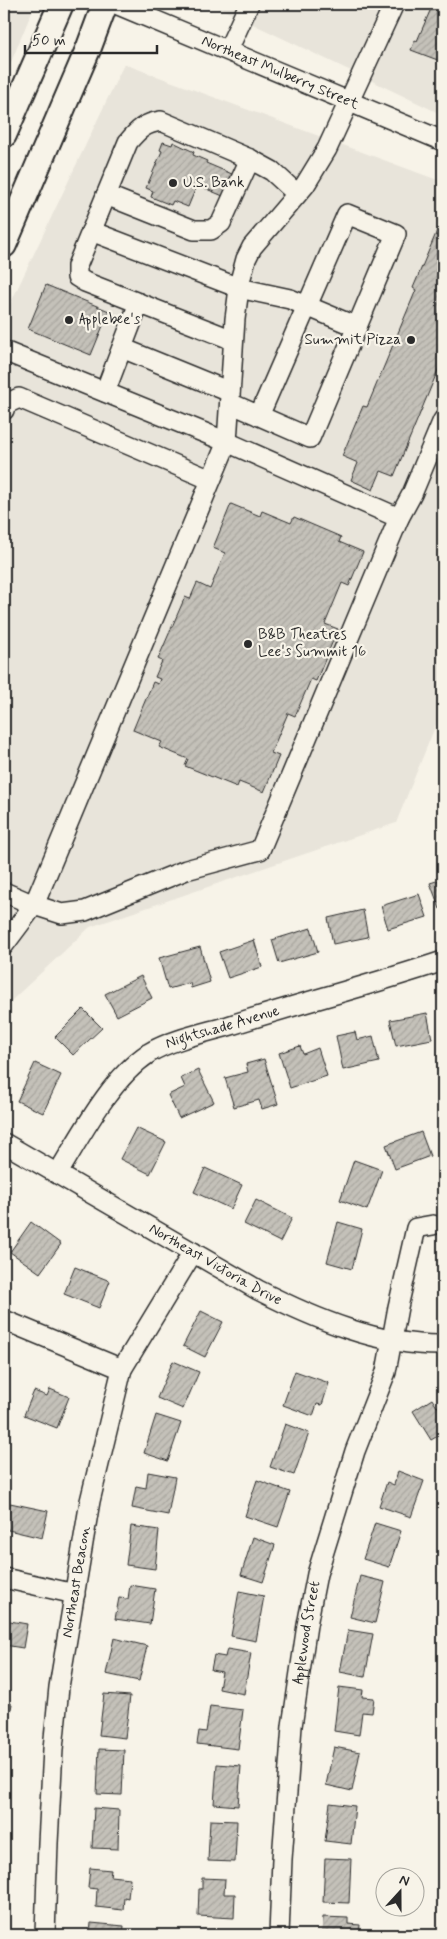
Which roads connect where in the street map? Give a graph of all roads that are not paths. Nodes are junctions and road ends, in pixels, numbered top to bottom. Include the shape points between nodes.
1 (60, 4) edge
2 (105, 4) edge
3 (116, 4) edge
4 (249, 4) edge
5 (390, 5) edge
6 (228, 50) junction
7 (350, 100) junction
8 (4, 135) edge
9 (443, 141) edge
10 (250, 159) junction
11 (297, 194) junction
12 (106, 195) junction
13 (91, 231) junction
14 (4, 244) edge
15 (239, 288) junction
16 (139, 303) junction
17 (307, 306) junction
18 (356, 327) junction
19 (233, 340) junction
20 (122, 348) junction
21 (4, 351) edge
22 (105, 392) junction
23 (230, 398) junction
24 (4, 410) edge
25 (259, 416) junction
26 (443, 420) edge
27 (228, 442) junction
28 (211, 480) junction
29 (399, 518) junction
30 (4, 892) edge
31 (34, 905) junction
32 (4, 945) edge
33 (443, 961) edge
34 (4, 1143) edge
35 (58, 1173) junction
36 (433, 1225) dead end
37 (193, 1252) junction
38 (4, 1320) edge
39 (391, 1340) junction
40 (443, 1345) edge
41 (122, 1369) junction
42 (4, 1578) edge
43 (75, 1594) junction
44 (45, 1935) edge
45 (279, 1935) edge

1 - 8 main road
2 - 14 main road
3 - 6 street, Northeast Mulberry Street
4 - 6 street
5 - 7 street
6 - 7 street, Northeast Mulberry Street
7 - 9 street, Northeast Mulberry Street
7 - 11 street via 327,149
10 - 11 street via 272,171
10 - 12 street via 221,224 211,230 194,230
10 - 12 street via 161,122 150,122 128,142
11 - 15 street via 252,247
12 - 13 street
13 - 15 street
13 - 16 street via 77,266 77,277
15 - 17 street
15 - 19 street
16 - 19 street
16 - 20 street
17 - 18 street
17 - 18 street via 347,214 396,234
17 - 25 street
18 - 25 street via 310,438
19 - 23 street
20 - 22 street
20 - 23 street
21 - 22 street
22 - 27 street
23 - 25 street
23 - 27 street
24 - 28 street via 6,404 19,398
26 - 29 street
27 - 28 street
27 - 29 street
28 - 31 street
29 - 31 street via 260,850 186,870 85,911 62,914
30 - 31 street
31 - 32 street
33 - 35 street, Nightshade Avenue via 249,1019 150,1053 119,1080
34 - 35 street, Northeast Victoria Drive
35 - 37 street, Northeast Victoria Drive
36 - 39 street, Applewood Street via 416,1228
37 - 39 street, Northeast Victoria Drive via 290,1306 337,1325
37 - 41 street, Northeast Beacon
38 - 41 street
39 - 40 street, Northeast Victoria Drive
39 - 45 street, Applewood Street via 386,1372 355,1451 317,1574 307,1625 292,1726
41 - 43 street, Northeast Beacon via 90,1501
42 - 43 street
43 - 44 street, Northeast Beacon via 53,1749

